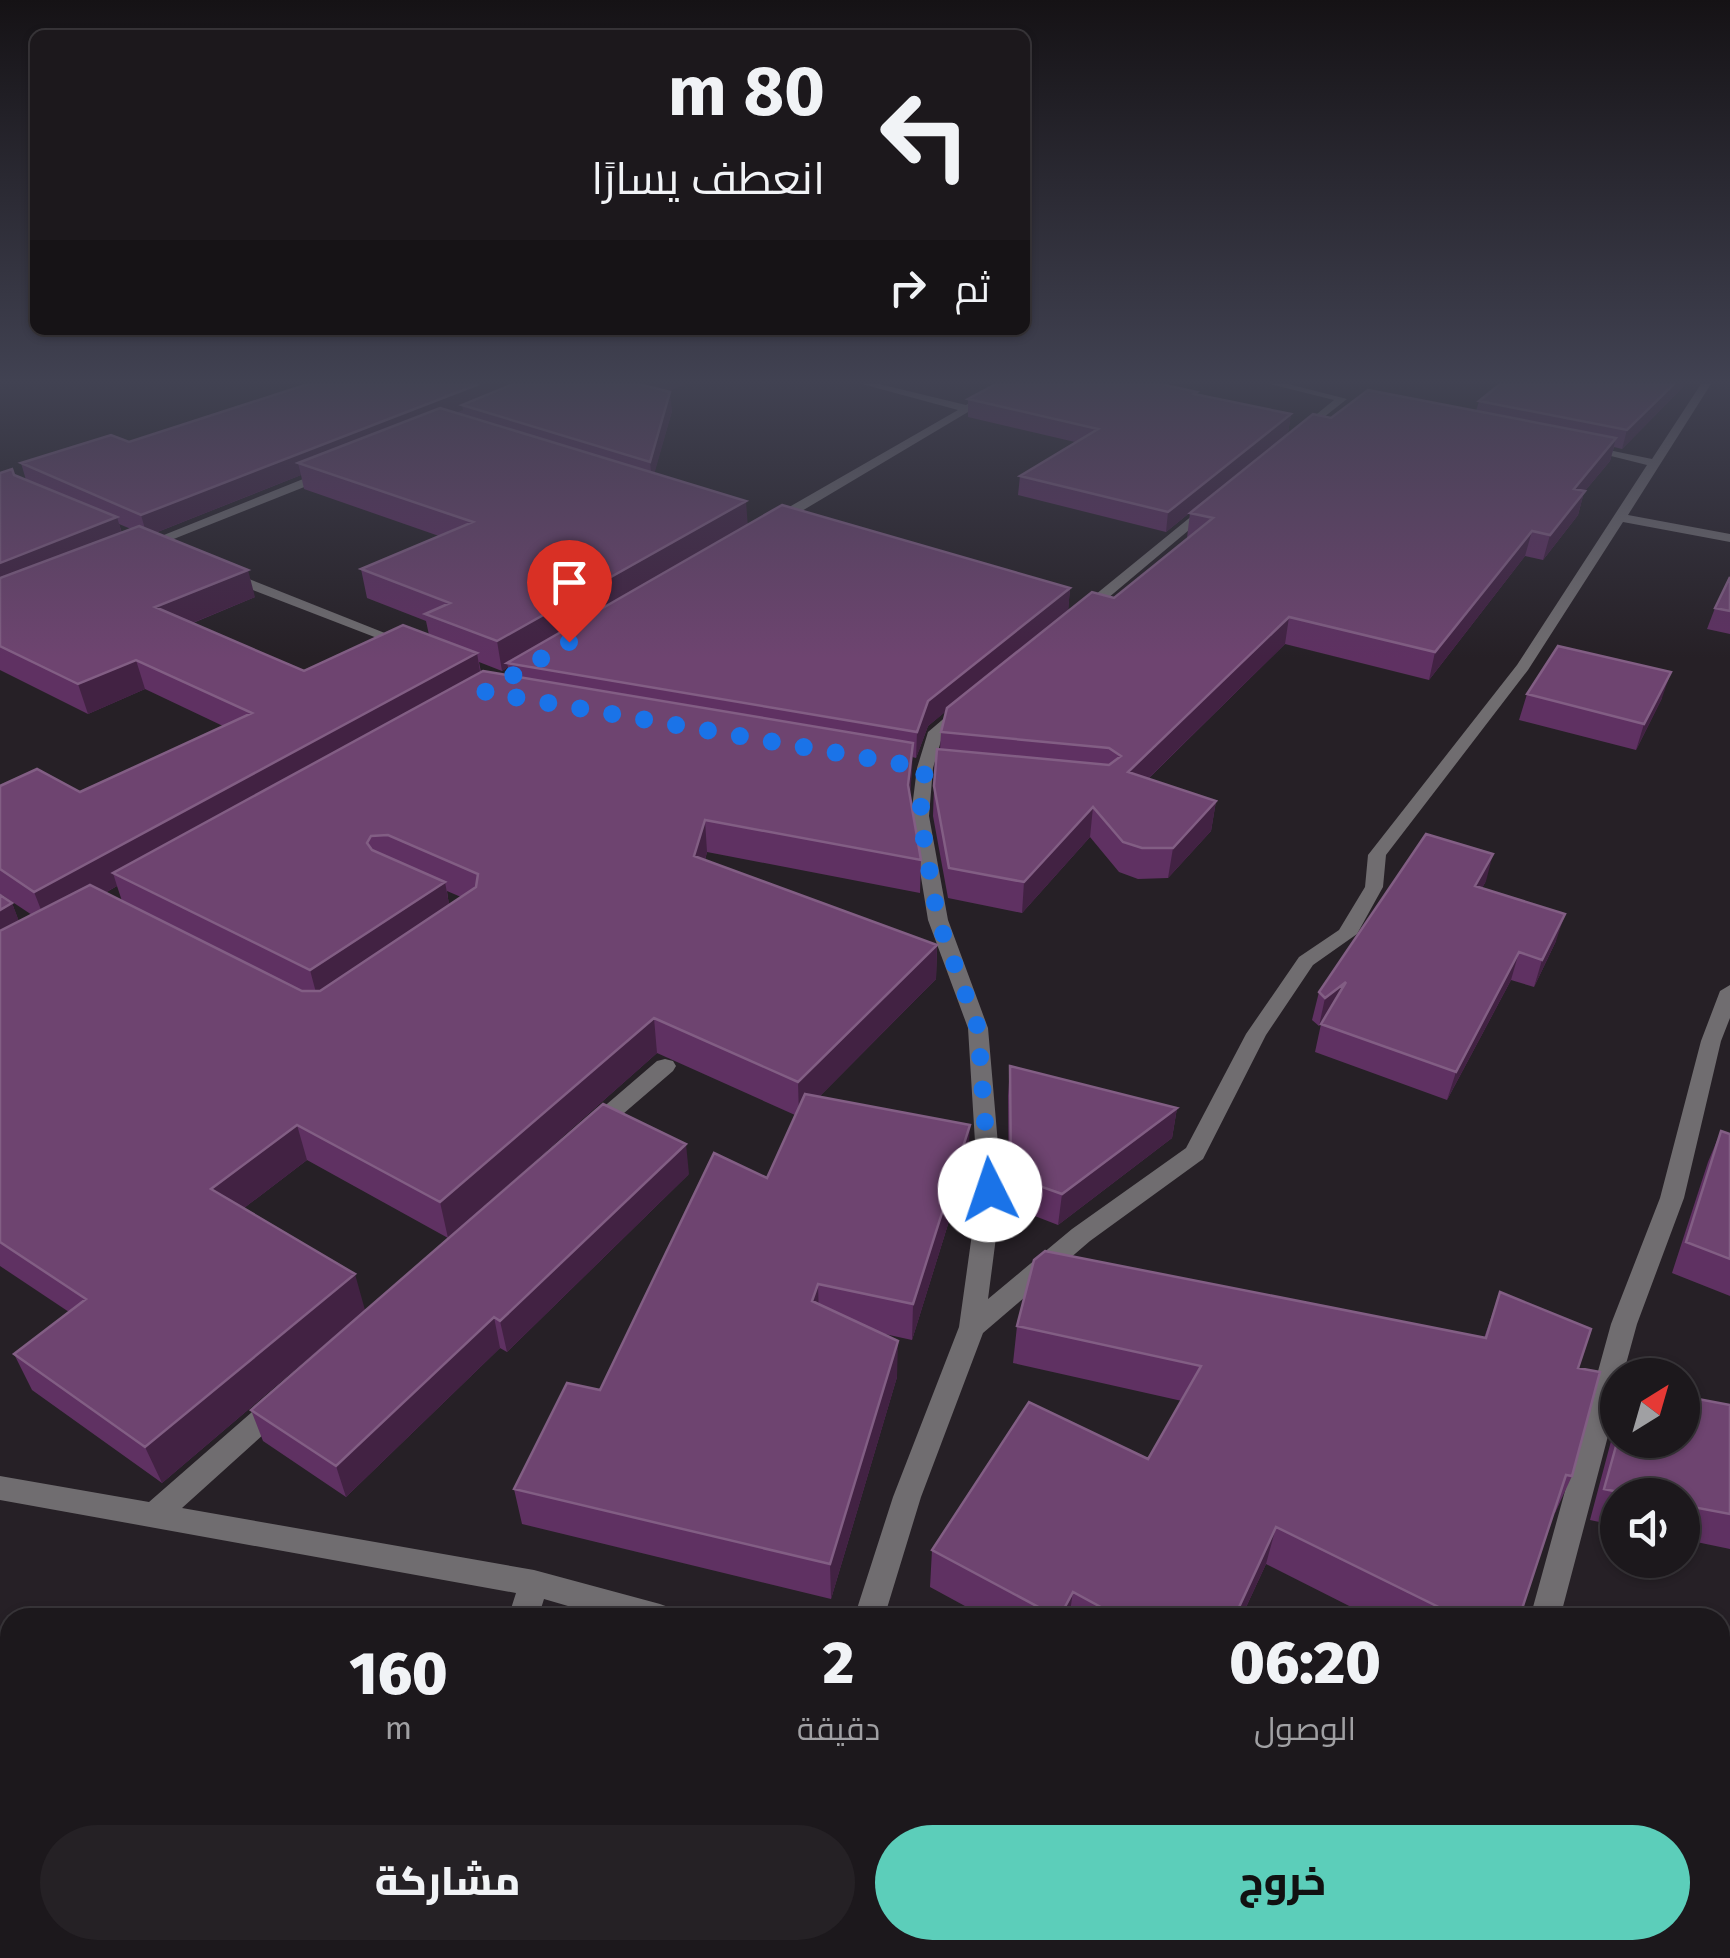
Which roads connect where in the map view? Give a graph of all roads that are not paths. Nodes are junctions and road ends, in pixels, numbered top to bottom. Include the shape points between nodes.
1 (321, 475) edge
2 (851, 475) edge
3 (1645, 475) edge
4 (1222, 497) edge
5 (1619, 517) junction
6 (797, 524) edge
7 (1730, 538) edge
8 (130, 545) edge
9 (148, 545) junction
10 (165, 552) edge
11 (217, 572) edge
12 (1076, 610) edge
13 (431, 654) edge
14 (981, 695) edge
15 (1730, 991) edge
16 (665, 1066) dead end
17 (580, 1139) edge
18 (972, 1327) junction
19 (302, 1384) edge
20 (0, 1488) edge
21 (154, 1515) junction
22 (534, 1583) junction
23 (526, 1608) edge
24 (624, 1608) edge
25 (872, 1608) edge
26 (1548, 1608) edge

1 - 9 street
2 - 6 street via 772,522
3 - 5 street
4 - 12 street
5 - 7 street
5 - 18 street via 1523,667 1377,855 1374,887 1347,934 1306,961 1256,1034 1195,1153 1082,1234
8 - 9 street
9 - 10 street
11 - 13 street
14 - 18 street via 936,732 920,816 938,920 978,1028 990,1190
15 - 26 street via 1711,1040 1672,1198 1624,1324
16 - 17 street
18 - 25 street
19 - 21 street
20 - 21 street
21 - 22 street
22 - 23 street
22 - 24 street

